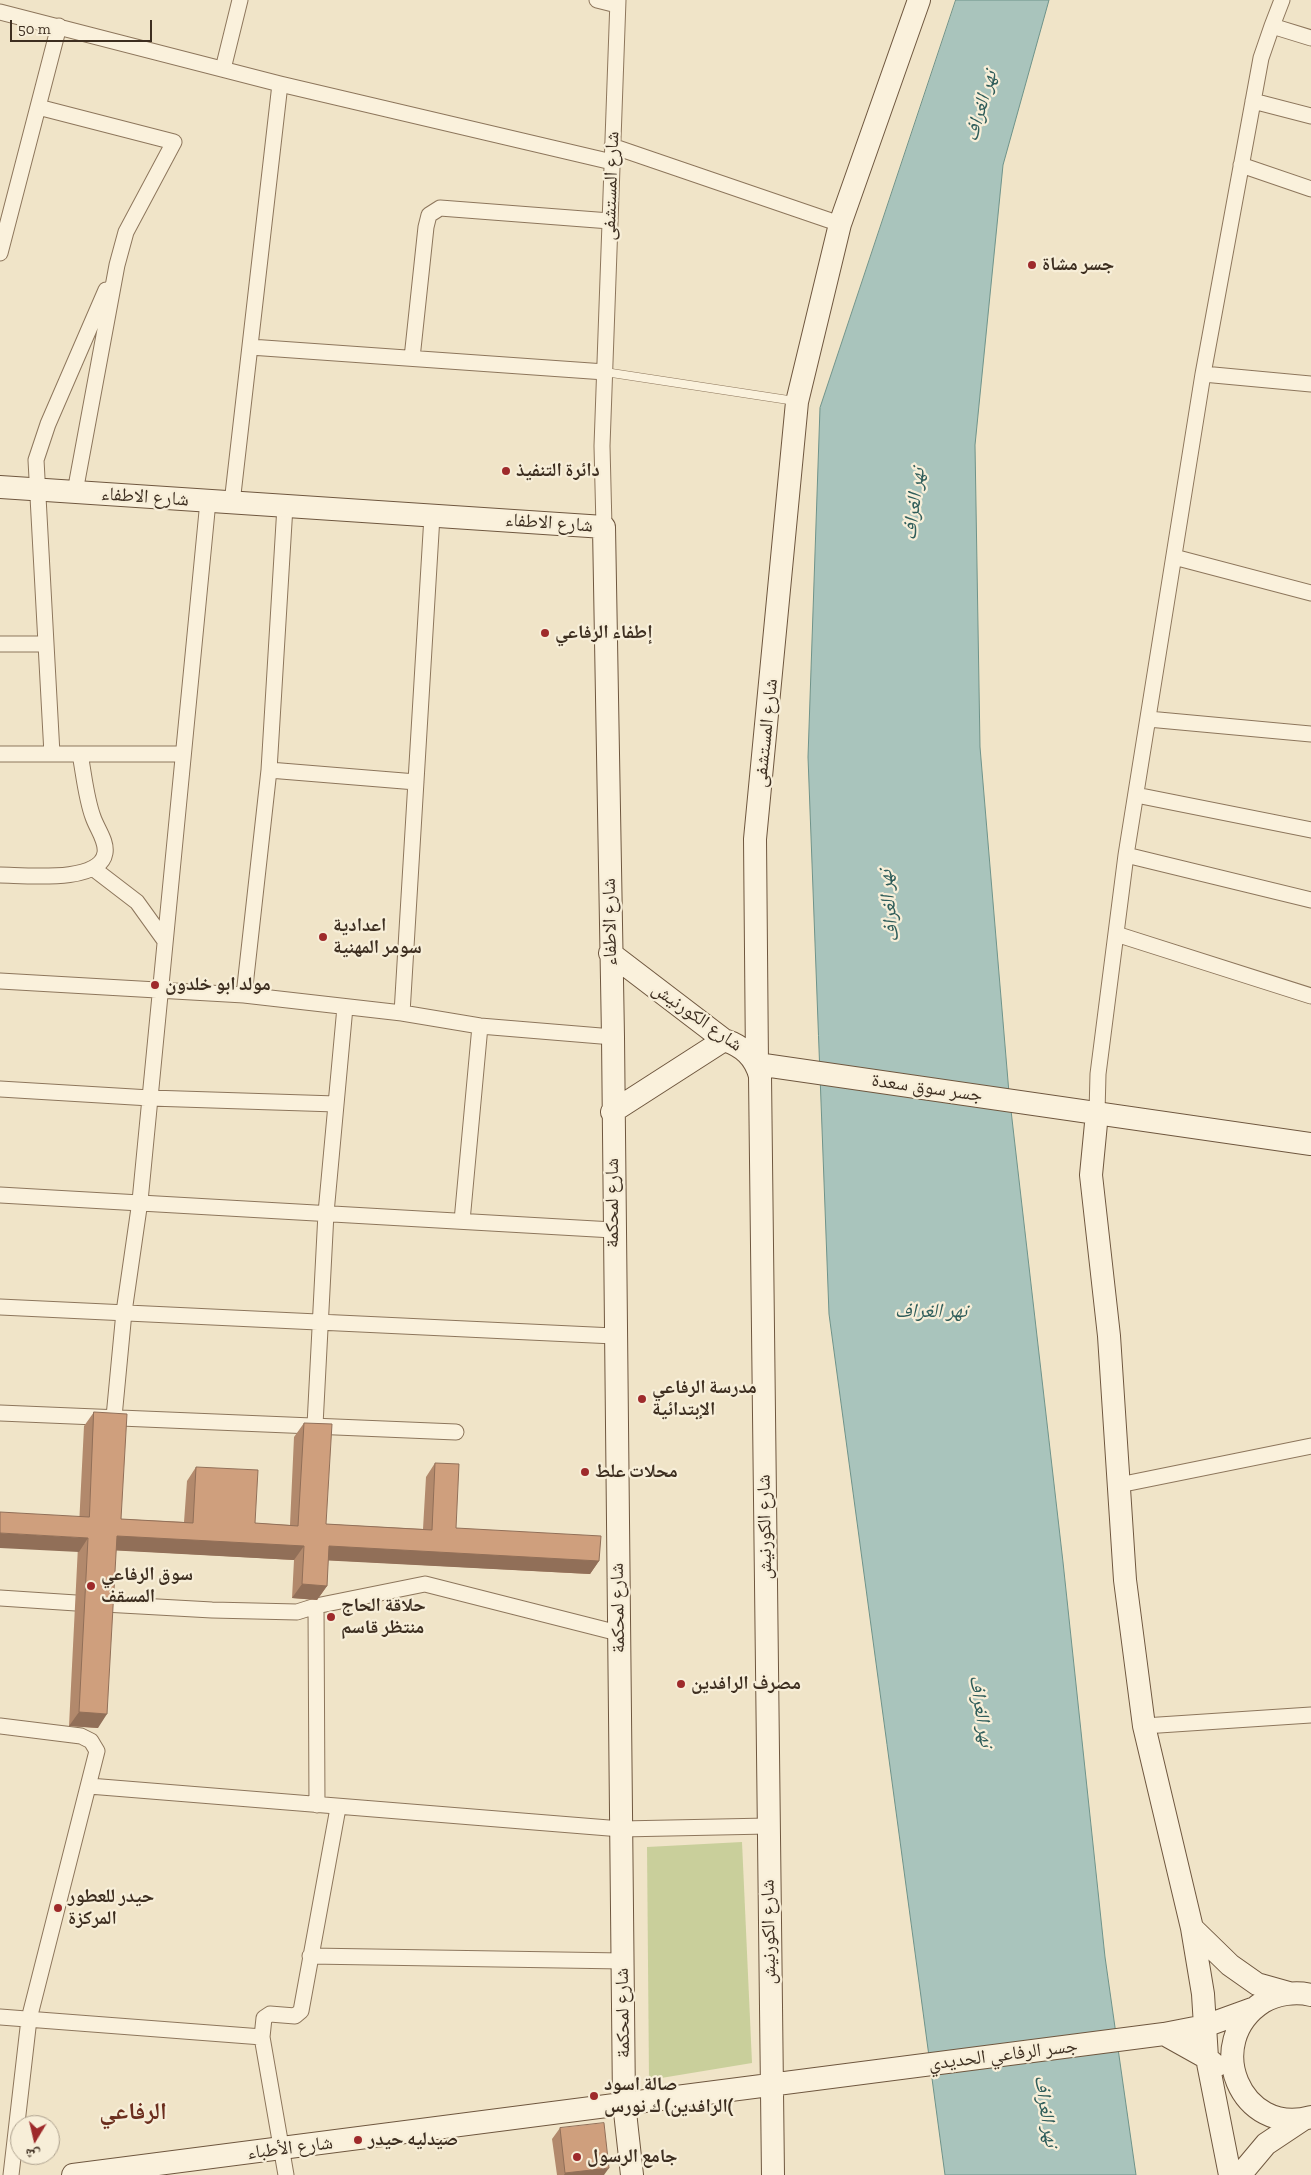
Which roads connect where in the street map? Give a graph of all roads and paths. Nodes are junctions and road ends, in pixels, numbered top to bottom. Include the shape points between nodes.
1 (240, 0) edge
2 (597, 0) edge
3 (919, 0) edge
4 (1282, 0) edge
5 (618, 2) edge
6 (0, 12) edge
7 (59, 26) junction
8 (1272, 26) junction
9 (1311, 38) edge
10 (223, 69) junction
11 (280, 84) junction
12 (1253, 101) junction
13 (38, 107) junction
14 (1311, 116) edge
15 (612, 154) junction
16 (1242, 165) junction
17 (1311, 189) edge
18 (610, 221) junction
19 (840, 224) junction
20 (0, 253) edge
21 (117, 265) junction
22 (250, 347) junction
23 (412, 358) junction
24 (605, 372) junction
25 (1204, 374) junction
26 (1311, 384) edge
27 (797, 402) junction
28 (0, 487) edge
29 (38, 490) junction
30 (75, 492) junction
31 (208, 501) junction
32 (232, 503) junction
33 (285, 506) junction
34 (432, 516) junction
35 (604, 527) junction
36 (1174, 556) junction
37 (1311, 593) edge
38 (0, 644) edge
39 (46, 644) junction
40 (1148, 719) junction
41 (1311, 734) edge
42 (0, 754) edge
43 (52, 754) junction
44 (80, 754) junction
45 (184, 754) junction
46 (269, 770) junction
47 (416, 782) junction
48 (1136, 795) junction
49 (1311, 830) edge
50 (1126, 855) junction
51 (94, 869) junction
52 (0, 874) edge
53 (1311, 900) edge
54 (1116, 934) junction
55 (165, 941) junction
56 (610, 953) junction
57 (0, 981) edge
58 (160, 990) junction
59 (244, 995) junction
60 (1311, 996) edge
61 (345, 1007) junction
62 (402, 1013) junction
63 (480, 1026) junction
64 (613, 1037) junction
65 (724, 1040) junction
66 (757, 1064) junction
67 (0, 1089) edge
68 (150, 1098) junction
69 (336, 1104) junction
70 (612, 1112) junction
71 (1097, 1113) junction
72 (1311, 1144) edge
73 (0, 1194) edge
74 (140, 1201) junction
75 (326, 1213) junction
76 (462, 1221) junction
77 (613, 1230) junction
78 (0, 1307) edge
79 (124, 1312) junction
80 (320, 1321) junction
81 (614, 1336) junction
82 (0, 1413) edge
83 (114, 1417) junction
84 (315, 1425) junction
85 (456, 1432) dead end
86 (1311, 1446) edge
87 (1119, 1485) junction
88 (0, 1598) edge
89 (76, 1603) dead end
90 (104, 1604) edge
91 (316, 1606) junction
92 (618, 1633) junction
93 (1311, 1715) edge
94 (0, 1726) edge
95 (1144, 1726) junction
96 (89, 1786) junction
97 (317, 1805) junction
98 (338, 1808) junction
99 (768, 1826) junction
100 (621, 1828) junction
101 (1192, 1928) junction
102 (310, 1956) junction
103 (622, 1961) junction
104 (1288, 1993) junction
105 (1311, 1995) edge
106 (1252, 2009) junction
107 (0, 2017) edge
108 (30, 2020) junction
109 (1205, 2026) junction
110 (1164, 2034) junction
111 (262, 2037) junction
112 (1208, 2058) junction
113 (771, 2084) junction
114 (1248, 2099) junction
115 (624, 2103) junction
116 (1306, 2119) edge
117 (281, 2150) junction
118 (186, 2168) edge
119 (11, 2175) edge
120 (73, 2175) edge
121 (286, 2175) edge
122 (632, 2175) edge
123 (772, 2175) edge
124 (1230, 2175) edge
125 (1240, 2175) edge

1 - 10 street
2 - 5 street
3 - 19 street, شارع المستشفى
4 - 8 street
5 - 15 street, شارع المستشفى
6 - 7 street
7 - 10 street
7 - 13 street
8 - 9 street
8 - 12 street via 1261,58
10 - 11 street
11 - 15 street
11 - 22 street
12 - 14 street
12 - 16 street
13 - 20 street
13 - 21 street via 174,142 126,232
15 - 18 street, شارع المستشفى
15 - 19 street
16 - 17 street
16 - 25 street
18 - 23 street via 440,208 429,215
18 - 24 street, شارع المستشفى
19 - 27 street, شارع المستشفى
21 - 29 street via 48,424 36,460
21 - 30 street
22 - 23 street
22 - 32 street
23 - 24 street
24 - 27 lane
24 - 35 street, شارع المستشفى via 602,446
25 - 26 street
25 - 36 street
27 - 66 street, شارع المستشفى via 755,839
28 - 29 street, شارع الاطفاء
29 - 30 street, شارع الاطفاء
29 - 39 street
30 - 31 street, شارع الاطفاء
31 - 32 street, شارع الاطفاء
31 - 45 street
32 - 33 street, شارع الاطفاء
33 - 34 street, شارع الاطفاء
33 - 46 street
34 - 35 street, شارع الاطفاء
34 - 47 street
35 - 56 street, شارع الاطفاء
36 - 37 street
36 - 40 street
38 - 39 street
39 - 43 street
40 - 41 street
40 - 48 street
42 - 43 street
43 - 44 street
44 - 45 street
44 - 51 street via 93,817 104,842 102,862
45 - 55 street
46 - 47 street
46 - 59 street
47 - 62 street
48 - 49 street
48 - 50 street
50 - 53 street
50 - 54 street
51 - 52 street via 64,875
51 - 55 street via 137,902
54 - 60 street
54 - 71 street via 1098,1074
55 - 58 street
56 - 64 street, شارع الاطفاء
56 - 65 street, شارع الكورنيش
57 - 58 street
58 - 59 street
58 - 68 street
59 - 61 street
61 - 62 street
61 - 69 street
62 - 63 street
63 - 64 street
63 - 76 street
64 - 70 street, شارع الاطفاء
65 - 66 street, شارع الكورنيش via 744,1050
65 - 70 street
66 - 71 street, جسر سوق سعدة
66 - 99 street, شارع الكورنيش via 761,1089
67 - 68 street
68 - 69 street
68 - 74 street
69 - 75 street
70 - 77 street, شارع لمحكمة
71 - 72 street, جسر سوق سعدة
71 - 87 street via 1091,1175 1109,1336
73 - 74 street
74 - 75 street
74 - 79 street
75 - 76 street
75 - 80 street
76 - 77 street
77 - 81 street, شارع لمحكمة
78 - 79 street
79 - 80 street
79 - 83 street
80 - 81 street
80 - 84 street
81 - 92 street, شارع لمحكمة
82 - 83 street
83 - 84 street
84 - 85 street
86 - 87 street
87 - 95 street via 1125,1580
88 - 89 street
90 - 91 street via 297,1612
91 - 92 street via 426,1584
91 - 97 street
92 - 100 street, شارع لمحكمة
93 - 95 street
94 - 96 street via 81,1736 91,1741 97,1751
95 - 101 street
96 - 97 street
96 - 108 street
97 - 98 street
98 - 100 street
98 - 102 street
99 - 100 street
99 - 113 street, شارع الكورنيش
100 - 103 street, شارع لمحكمة
101 - 104 street via 1230,1965 1257,1984
101 - 109 street
102 - 103 street
102 - 111 street via 301,2011 295,2016 270,2014 264,2018
103 - 115 street, شارع لمحكمة
104 - 105 street
104 - 106 street, جسر الرفاعي الحديدي via 1269,1998
106 - 109 street, جسر الرفاعي الحديدي
106 - 114 street via 1240,2025 1233,2043 1231,2063 1236,2082
107 - 108 street
108 - 111 street
108 - 119 street
109 - 110 street, جسر الرفاعي الحديدي
109 - 112 street
110 - 112 street
110 - 113 street, جسر الرفاعي الحديدي
111 - 117 street
112 - 114 street
112 - 124 street
113 - 115 street, شارع الأطباء
113 - 123 street, شارع الكورنيش
114 - 116 street via 1263,2112 1282,2119
115 - 117 street, شارع الأطباء
115 - 122 street, شارع لمحكمة
116 - 125 street via 1266,2144
117 - 118 street, شارع الأطباء
117 - 121 street
118 - 120 street, شارع الأطباء

